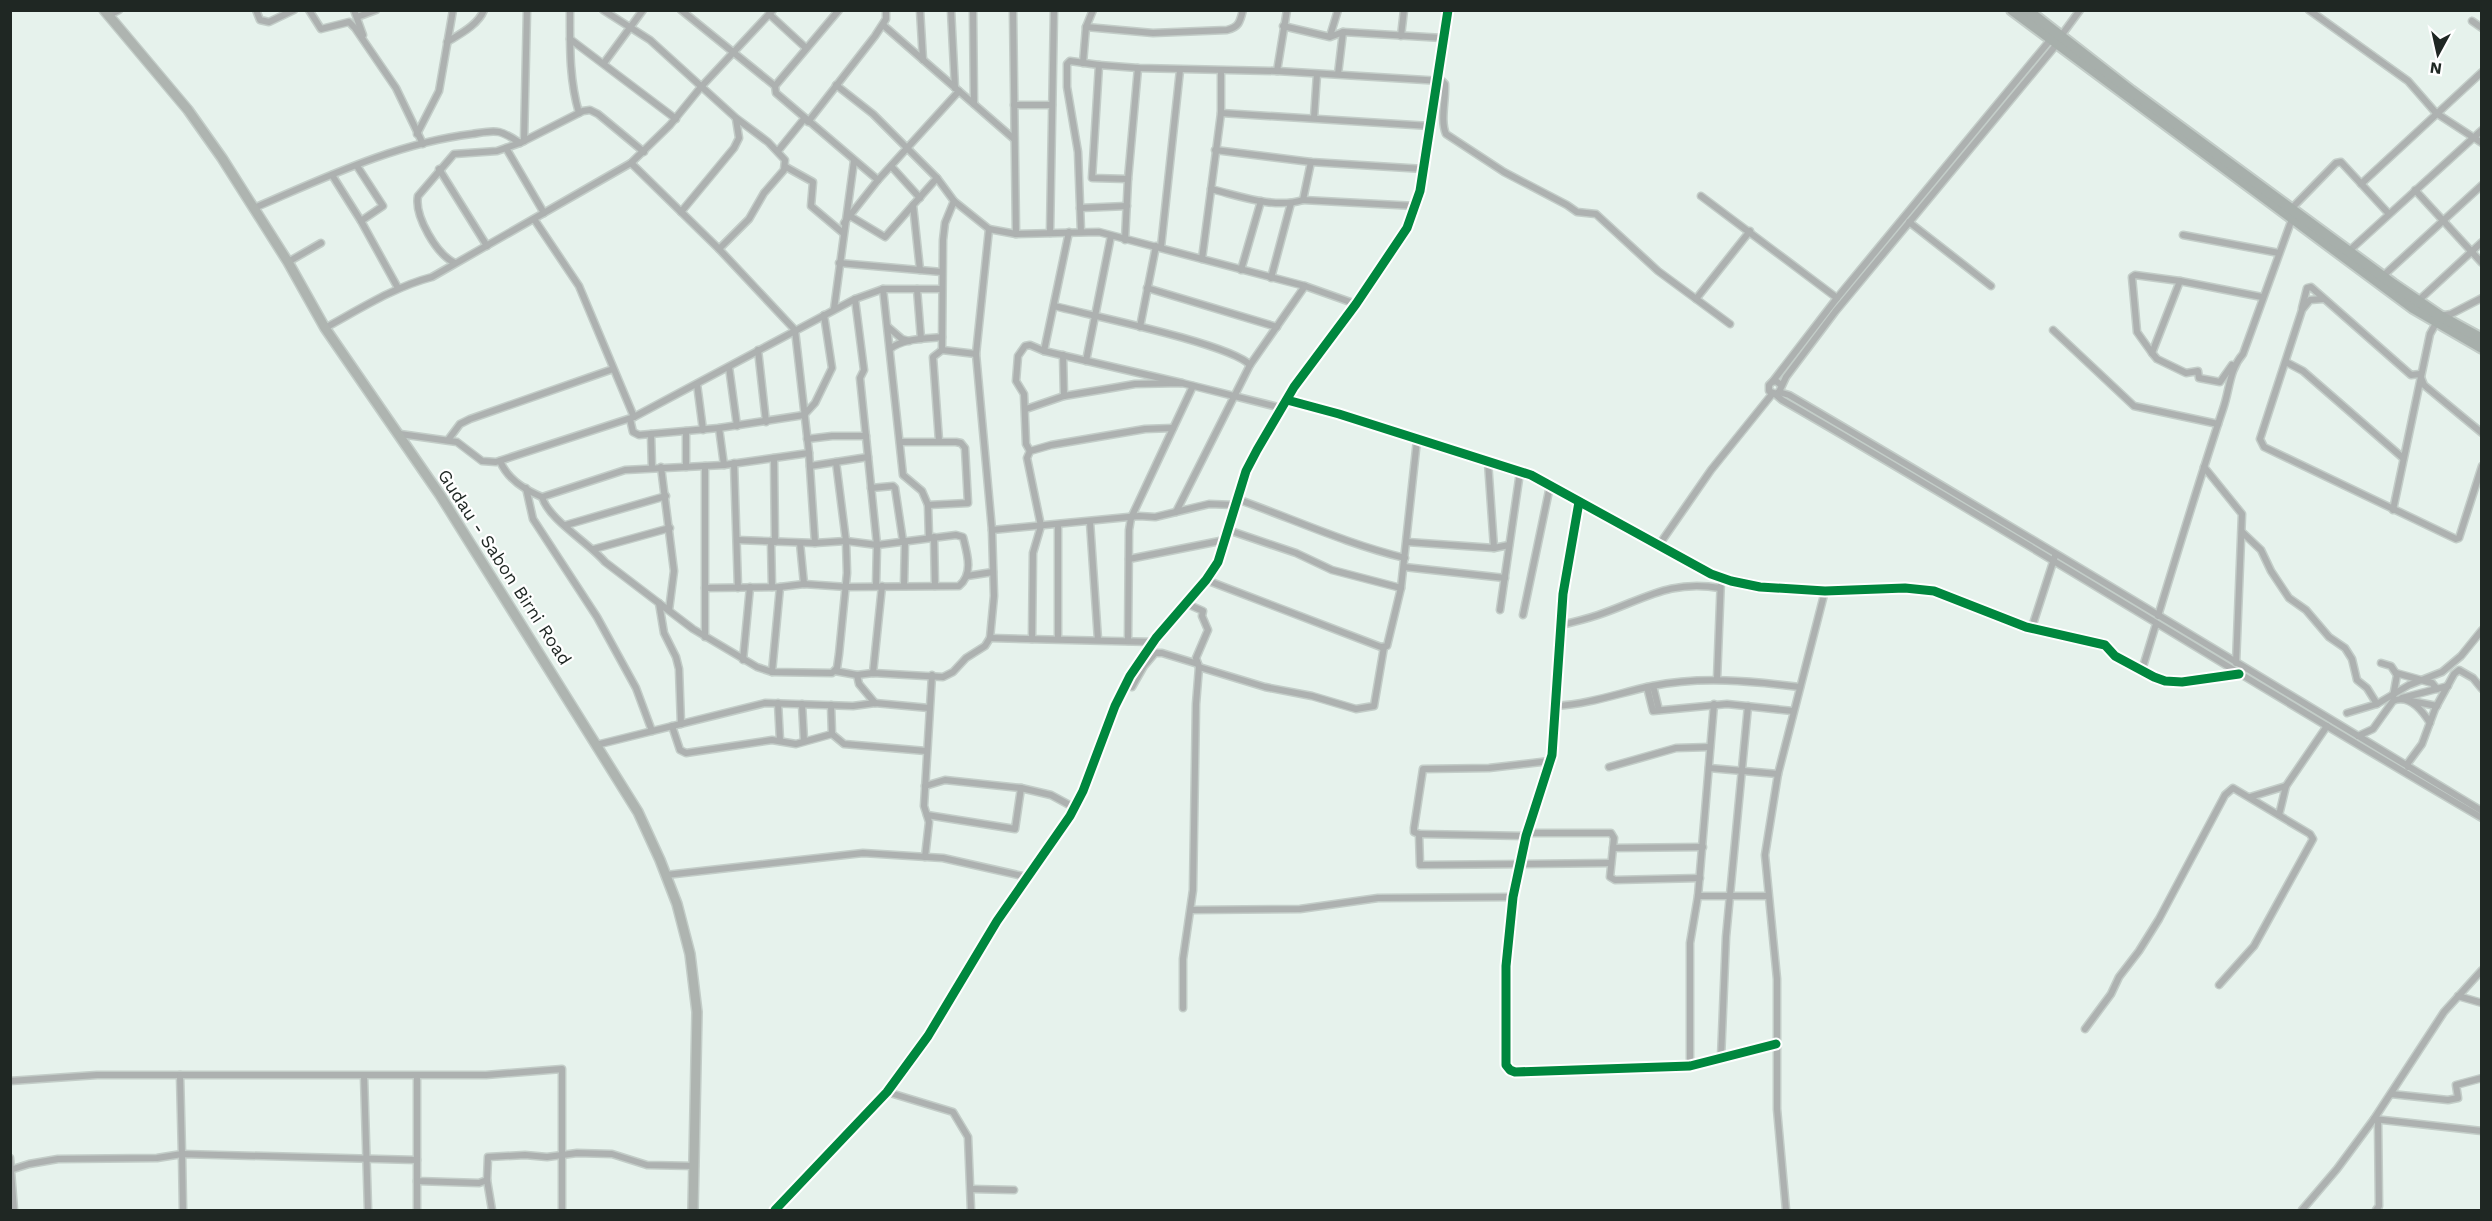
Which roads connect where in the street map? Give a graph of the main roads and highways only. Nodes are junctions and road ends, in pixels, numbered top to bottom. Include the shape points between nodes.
1 (2012, 10) edge
2 (2027, 10) edge
3 (106, 13) edge
4 (2056, 40) junction
5 (2291, 214) junction
6 (2438, 319) junction
7 (2481, 339) edge
8 (2481, 348) edge
9 (693, 1210) edge

1 - 4 highway
2 - 4 highway
3 - 9 main road, Gudau - Sabon Birni Road via 188,110 254,208 324,328 400,435 498,586 638,812 677,904 690,954 697,1012
4 - 5 highway
5 - 6 highway
5 - 6 highway via 2349,251
6 - 7 highway
6 - 8 highway

